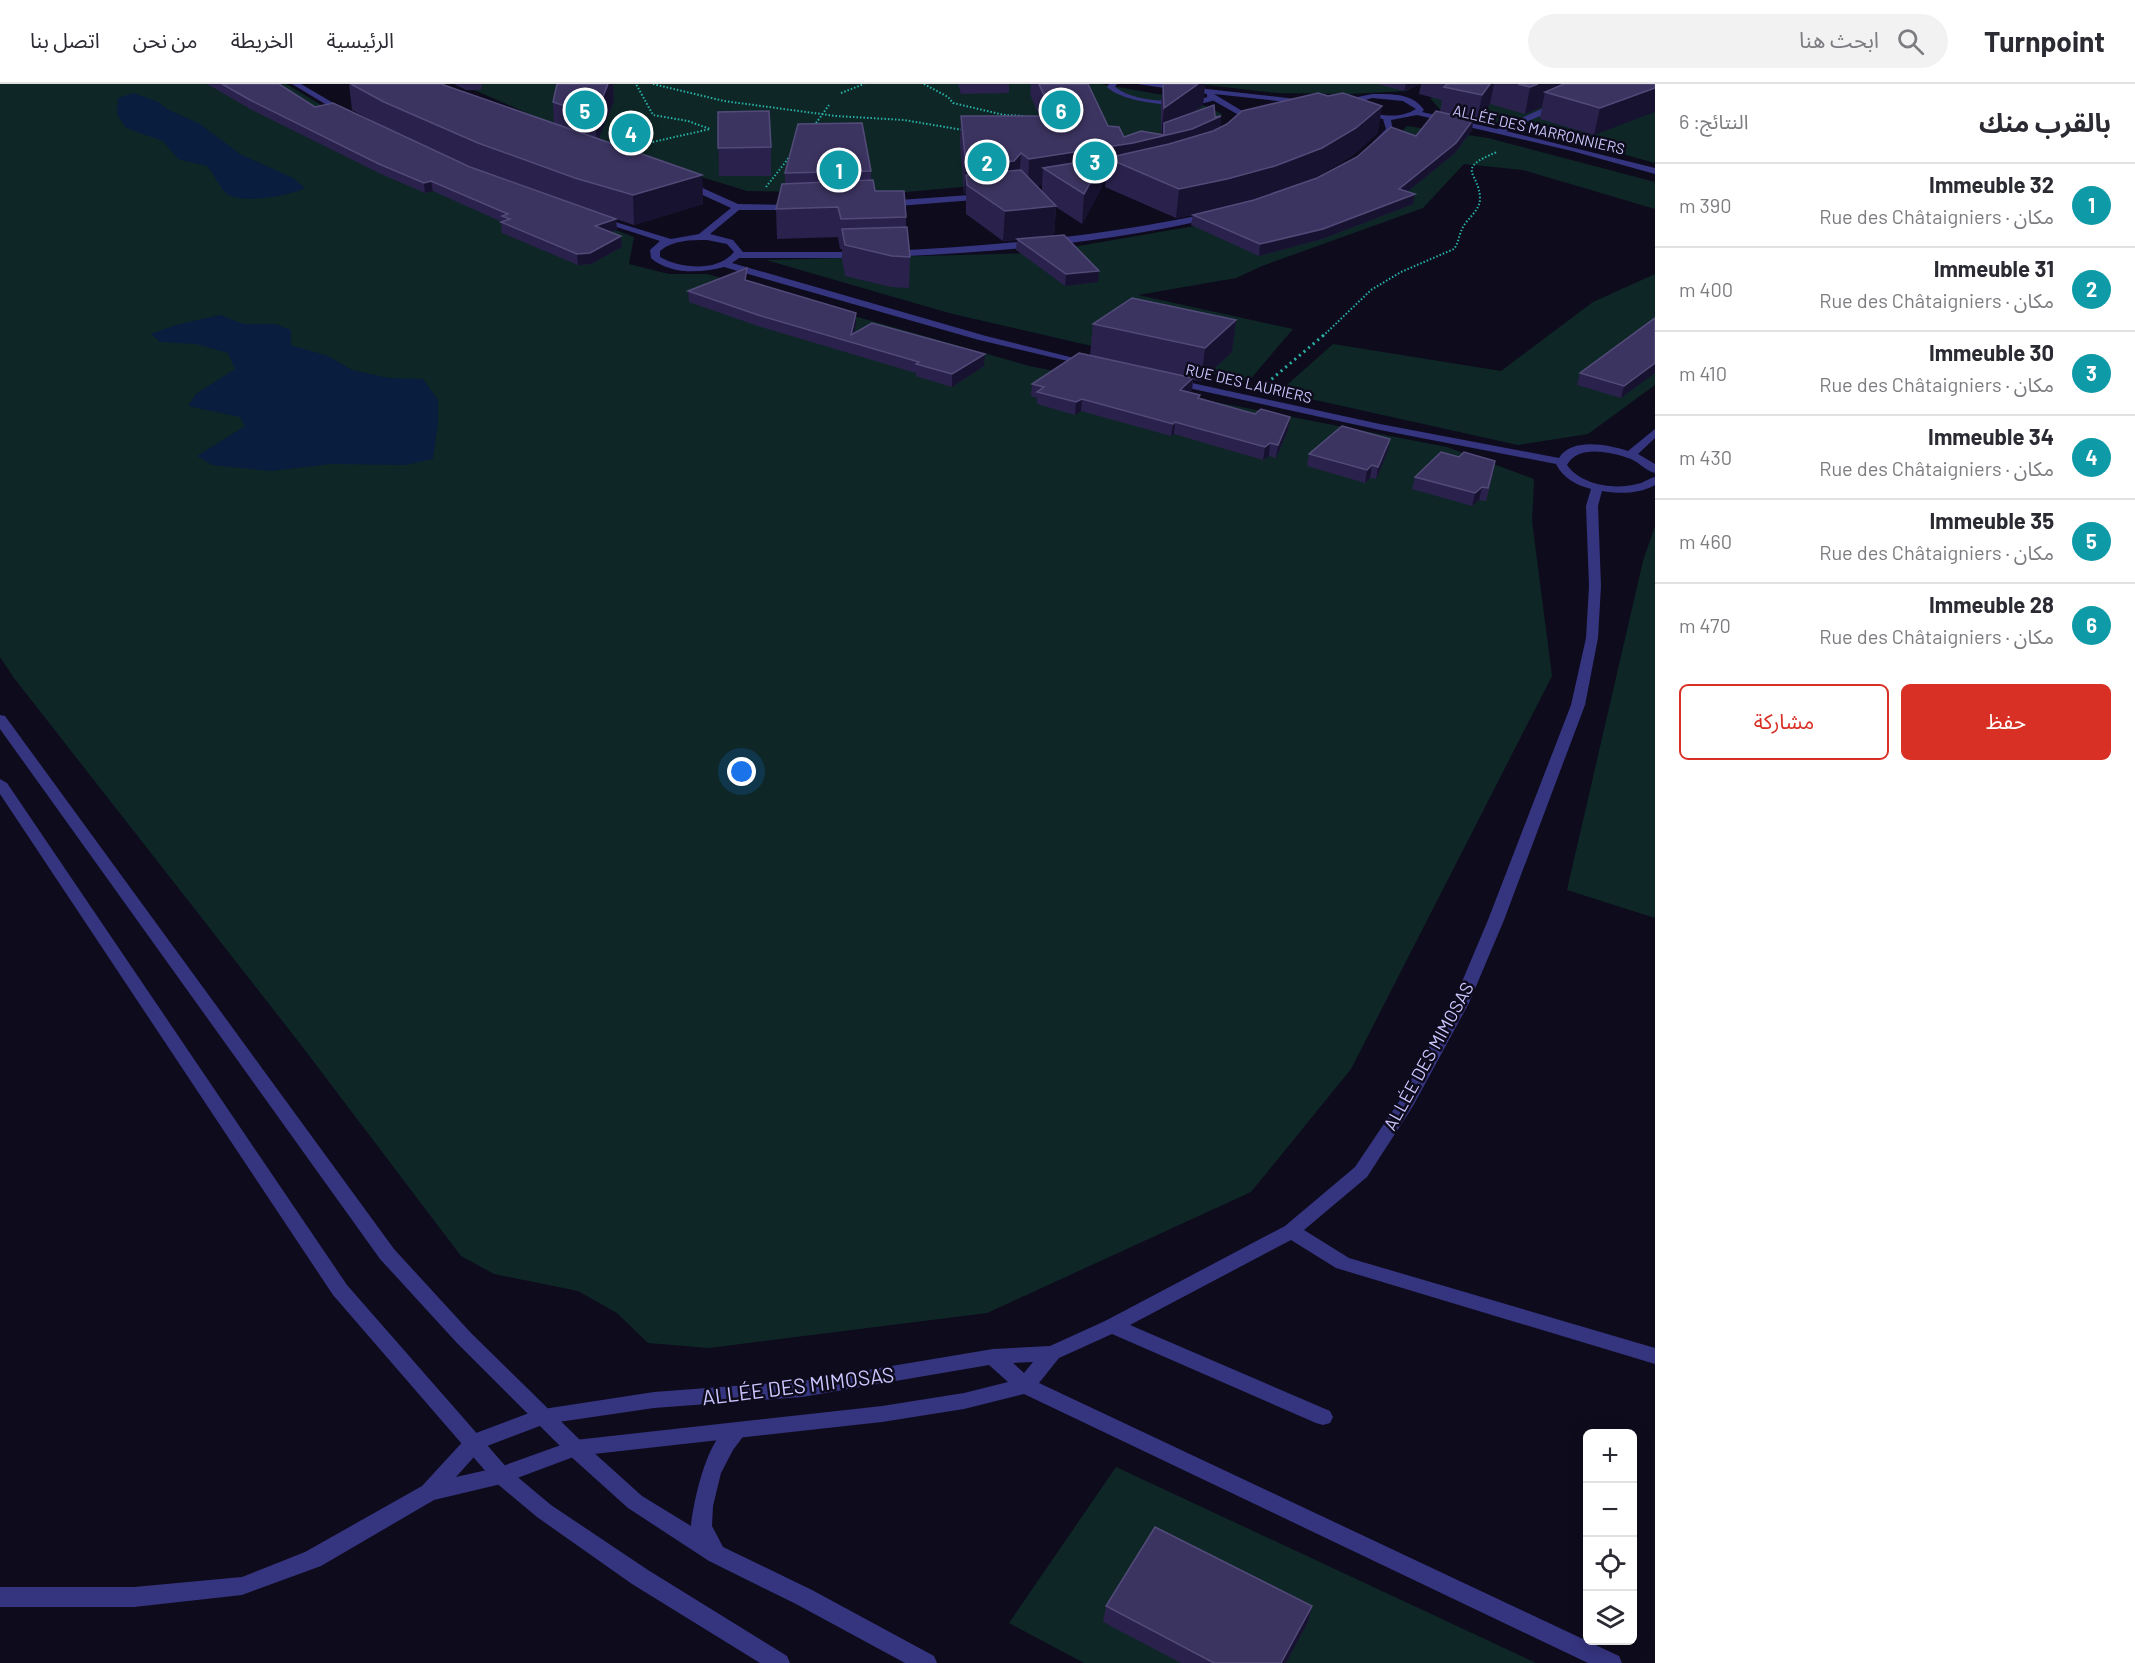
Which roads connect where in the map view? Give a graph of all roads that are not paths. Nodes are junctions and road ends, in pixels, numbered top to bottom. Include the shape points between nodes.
1 (296, 84) edge
2 (1113, 84) edge
3 (1141, 84) edge
4 (1205, 92) junction
5 (1419, 92) dead end
6 (1215, 98) junction
7 (1400, 98) junction
8 (1297, 102) junction
9 (1320, 102) edge
10 (1566, 102) dead end
11 (1342, 103) edge
12 (1353, 103) junction
13 (1279, 109) edge
14 (1417, 113) junction
15 (1261, 116) edge
16 (354, 117) edge
17 (1386, 117) junction
18 (1497, 132) junction
19 (1370, 149) edge
20 (1655, 171) edge
21 (676, 180) edge
22 (995, 196) edge
23 (872, 205) edge
24 (737, 207) junction
25 (806, 207) edge
26 (1224, 213) edge
27 (586, 215) edge
28 (701, 237) junction
29 (669, 241) junction
30 (738, 255) junction
31 (724, 264) junction
32 (1099, 365) edge
33 (1168, 381) edge
34 (1655, 432) edge
35 (1631, 454) junction
36 (1561, 462) junction
37 (1655, 470) edge
38 (1655, 480) edge
39 (1597, 487) junction
40 (0, 719) edge
41 (0, 783) edge
42 (1291, 1231) junction
43 (1112, 1326) junction
44 (1052, 1353) junction
45 (1655, 1356) edge
46 (993, 1357) junction
47 (1025, 1386) junction
48 (544, 1416) junction
49 (1323, 1417) dead end
50 (738, 1430) junction
51 (475, 1442) junction
52 (575, 1448) junction
53 (501, 1475) junction
54 (429, 1492) junction
55 (717, 1554) junction
56 (0, 1597) edge
57 (778, 1663) edge
58 (926, 1663) edge
59 (1611, 1663) edge

1 - 16 street
2 - 6 street via 1111,87 1118,93 1165,102
3 - 4 street
4 - 6 street
4 - 8 street
5 - 7 street
6 - 15 street via 1249,122
7 - 12 street via 1372,96
7 - 14 street via 1419,106
8 - 9 street
8 - 13 street
10 - 18 street
11 - 12 street
12 - 17 street via 1361,112
14 - 17 street
14 - 18 street, ALLÉE DES MARRONNIERS
17 - 19 street via 1390,129
18 - 20 street, ALLÉE DES MARRONNIERS
21 - 24 street
22 - 23 street
24 - 25 street
24 - 28 street
26 - 30 street via 1097,237 1003,248 877,255
27 - 29 street
28 - 29 street
28 - 30 street via 728,242 737,248
29 - 31 street via 655,250 654,255 662,262 692,268
30 - 31 street
31 - 32 street via 983,339
33 - 36 street, RUE DES LAURIERS
34 - 35 street
35 - 36 street via 1583,450 1568,454
35 - 37 street
36 - 39 street via 1571,477
38 - 39 street via 1630,490
39 - 42 street, ALLÉE DES MIMOSAS via 1592,506 1592,638 1578,705 1496,920 1461,1003 1407,1102 1361,1172
40 - 48 street via 387,1254 464,1338
41 - 51 street via 340,1290
42 - 43 street, ALLÉE DES MIMOSAS
42 - 45 street via 1343,1263
43 - 44 street, ALLÉE DES MIMOSAS
43 - 49 street
44 - 46 street, ALLÉE DES MIMOSAS
44 - 47 street, ALLÉE DES MIMOSAS
46 - 47 street
46 - 48 street, ALLÉE DES MIMOSAS via 802,1389 654,1400
47 - 50 street, ALLÉE DES MIMOSAS via 882,1414
47 - 59 street
48 - 51 street, ALLÉE DES MIMOSAS
48 - 52 street
50 - 52 street, ALLÉE DES MIMOSAS
50 - 55 street via 725,1444 711,1473 703,1506 701,1527
51 - 53 street
51 - 54 street
52 - 53 street, ALLÉE DES MIMOSAS
52 - 55 street via 635,1502
53 - 54 street, ALLÉE DES MIMOSAS
53 - 57 street via 544,1511 640,1577
54 - 56 street via 314,1559 242,1586 134,1598
55 - 58 street

